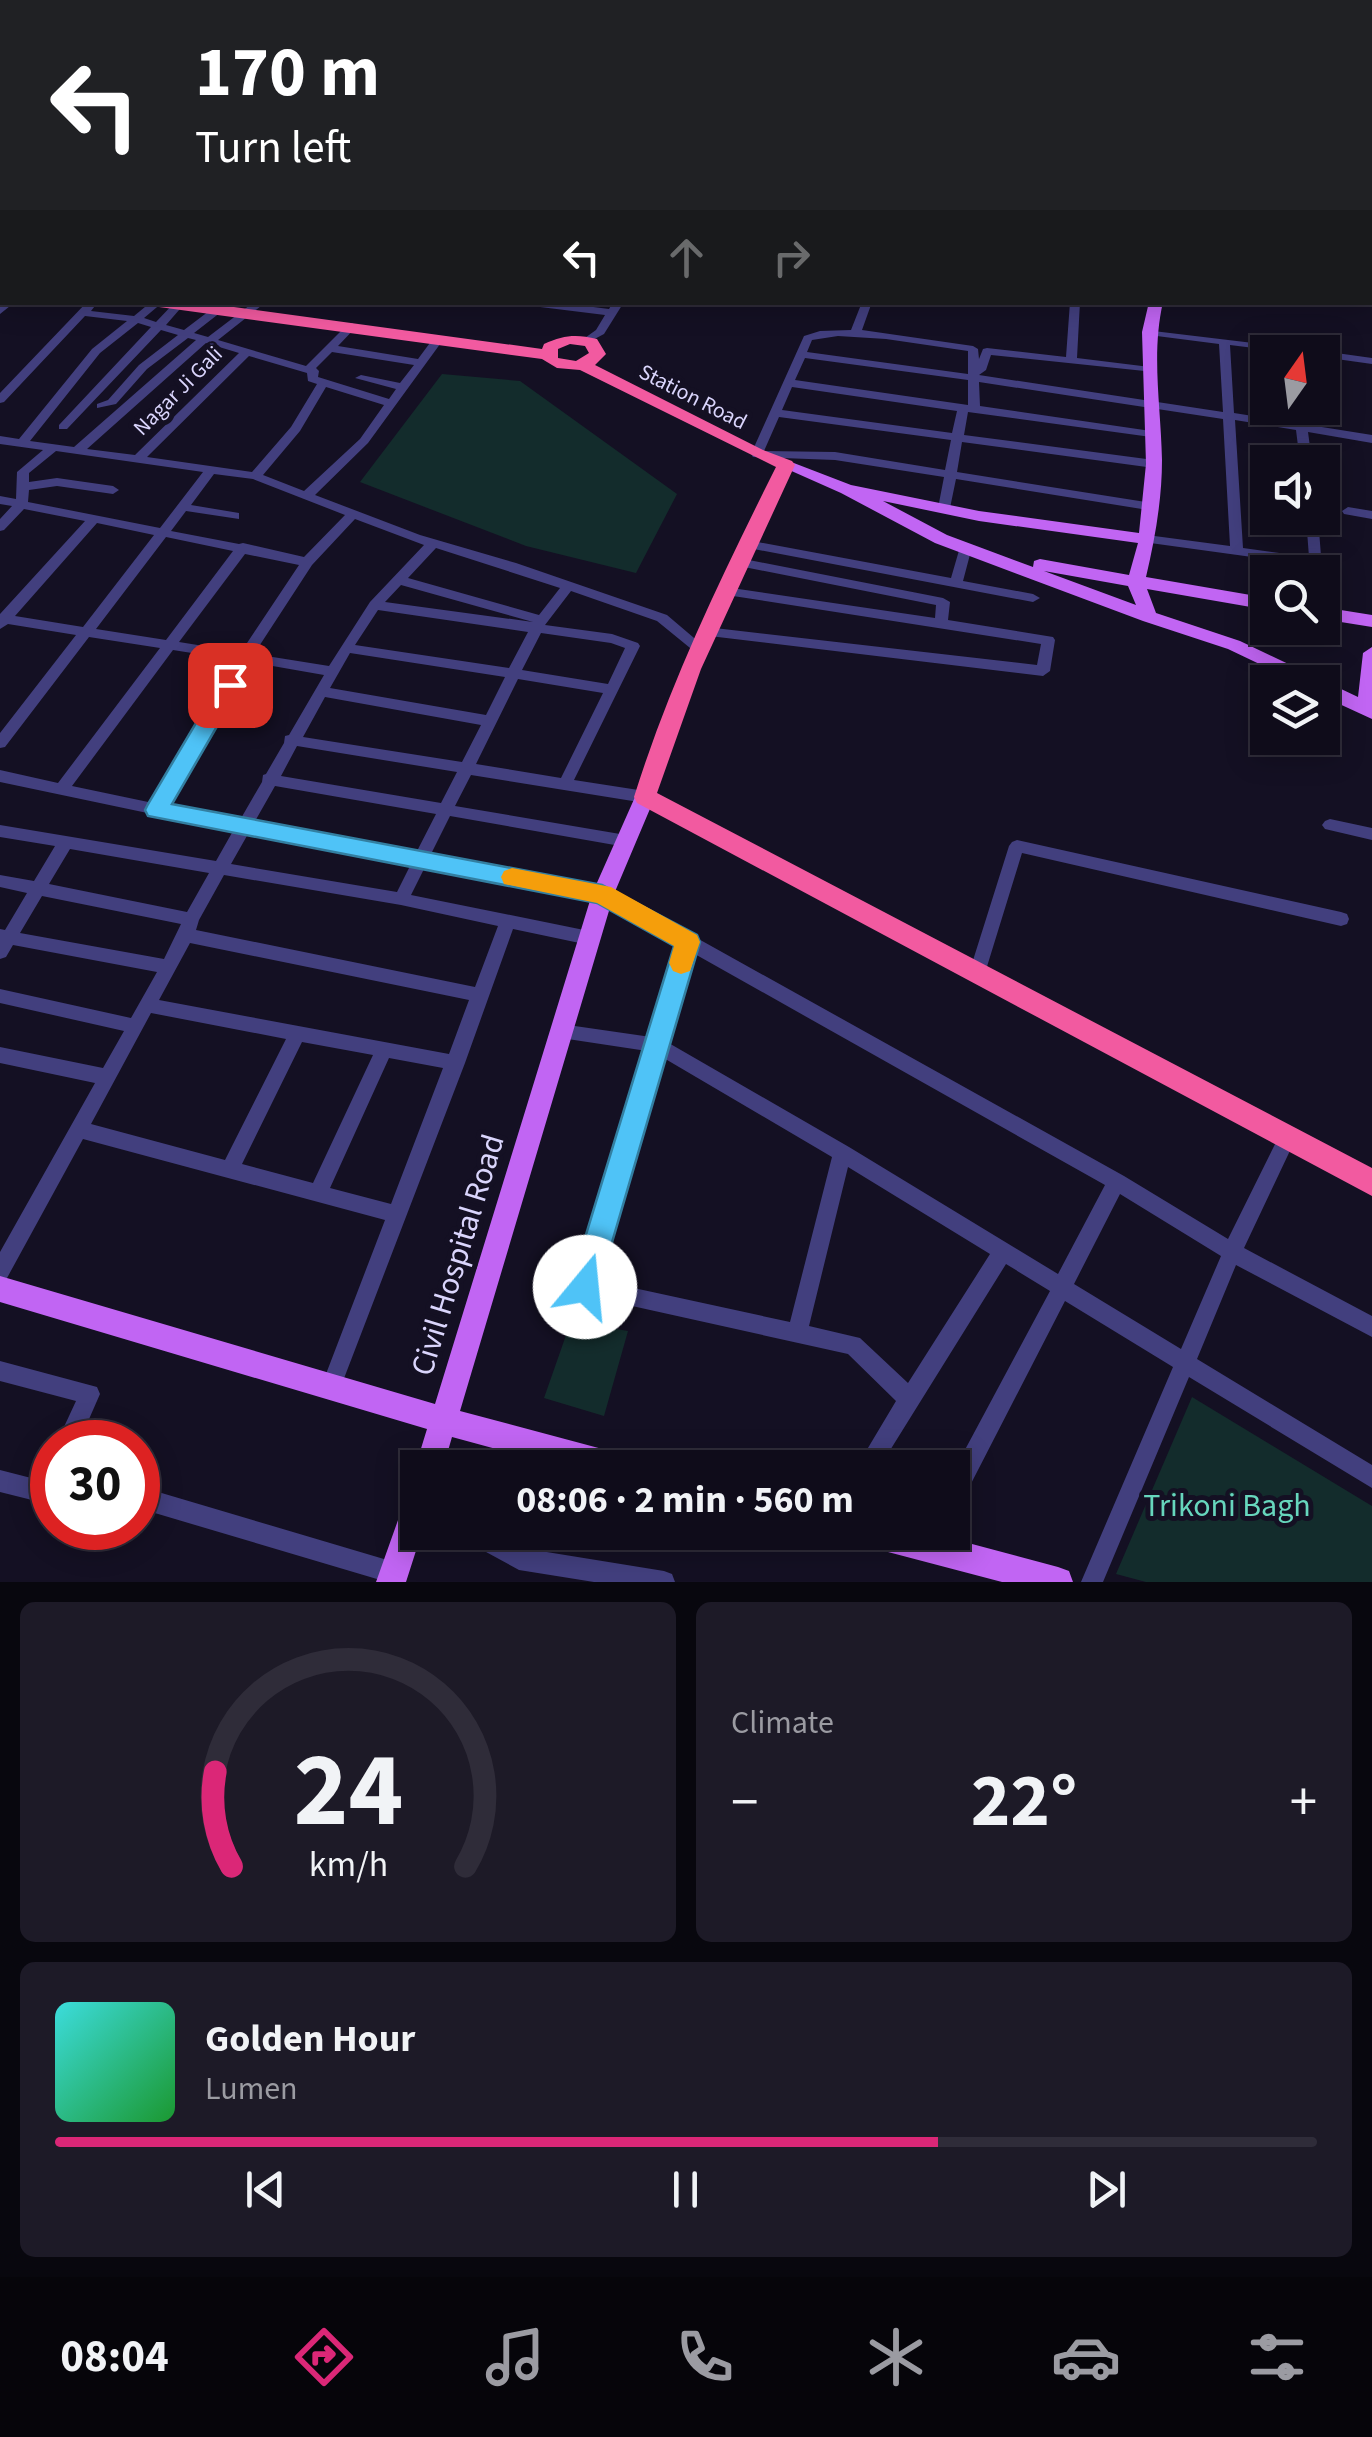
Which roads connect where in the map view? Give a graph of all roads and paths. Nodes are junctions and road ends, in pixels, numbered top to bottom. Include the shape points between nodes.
1 (90, 305) edge
2 (154, 305) edge
3 (180, 305) edge
4 (187, 305) edge
5 (570, 305) edge
6 (866, 305) edge
7 (1075, 305) edge
8 (1155, 305) edge
9 (256, 308) edge
10 (617, 308) edge
11 (217, 310) junction
12 (83, 313) junction
13 (134, 319) junction
14 (158, 326) junction
15 (352, 326) junction
16 (856, 331) junction
17 (1149, 332) junction
18 (186, 334) junction
19 (439, 338) junction
20 (207, 340) junction
21 (587, 340) junction
22 (1224, 342) junction
23 (1250, 345) edge
24 (330, 348) junction
25 (246, 352) junction
26 (801, 354) junction
27 (548, 355) junction
28 (1340, 356) edge
29 (1071, 360) junction
30 (1372, 360) edge
31 (420, 363) junction
32 (582, 365) junction
33 (1150, 370) junction
34 (315, 377) junction
35 (362, 378) dead end
36 (976, 378) junction
37 (789, 383) junction
38 (402, 387) junction
39 (0, 400) edge
40 (390, 403) junction
41 (1151, 404) junction
42 (100, 406) dead end
43 (969, 408) junction
44 (777, 414) junction
45 (1230, 416) junction
46 (63, 426) dead end
47 (1302, 429) junction
48 (1151, 434) junction
49 (957, 438) junction
50 (1372, 439) edge
51 (0, 440) edge
52 (22, 443) junction
53 (1304, 445) edge
54 (54, 447) junction
55 (78, 450) junction
56 (757, 454) junction
57 (140, 458) junction
58 (786, 464) junction
59 (1154, 464) junction
60 (212, 469) junction
61 (950, 472) junction
62 (255, 476) junction
63 (24, 488) junction
64 (847, 489) junction
65 (113, 490) dead end
66 (306, 496) junction
67 (0, 500) edge
68 (22, 503) junction
69 (1148, 506) junction
70 (184, 507) junction
71 (944, 508) junction
72 (1348, 512) dead end
73 (353, 514) junction
74 (1372, 515) edge
75 (235, 516) dead end
76 (94, 519) junction
77 (0, 527) edge
78 (164, 533) junction
79 (1147, 540) junction
80 (433, 543) junction
81 (244, 547) junction
82 (966, 547) junction
83 (1237, 552) junction
84 (743, 553) junction
85 (1252, 555) edge
86 (994, 556) junction
87 (307, 562) junction
88 (400, 580) junction
89 (1136, 583) junction
90 (956, 584) junction
91 (568, 586) junction
92 (725, 591) junction
93 (1032, 598) dead end
94 (1250, 601) edge
95 (375, 605) junction
96 (1340, 616) edge
97 (1149, 617) junction
98 (2, 620) edge
99 (1372, 621) edge
100 (539, 625) junction
101 (940, 625) junction
102 (87, 632) junction
103 (703, 641) junction
104 (168, 645) junction
105 (346, 648) junction
106 (1372, 653) edge
107 (245, 657) junction
108 (1276, 665) edge
109 (332, 671) junction
110 (512, 674) junction
111 (611, 689) junction
112 (320, 691) junction
113 (1340, 696) edge
114 (1369, 710) edge
115 (489, 720) junction
116 (290, 740) junction
117 (0, 744) edge
118 (466, 768) junction
119 (0, 776) edge
120 (268, 779) junction
121 (565, 784) junction
122 (61, 790) junction
123 (646, 797) junction
124 (446, 808) junction
125 (156, 810) junction
126 (1330, 825) dead end
127 (242, 827) junction
128 (0, 831) edge
129 (1372, 834) edge
130 (626, 841) junction
131 (65, 844) junction
132 (420, 860) junction
133 (218, 869) junction
134 (0, 881) edge
135 (38, 888) junction
136 (602, 894) junction
137 (401, 899) junction
138 (1341, 919) dead end
139 (508, 921) junction
140 (188, 927) junction
141 (589, 938) junction
142 (3, 941) edge
143 (688, 942) junction
144 (168, 967) junction
145 (976, 973) junction
146 (480, 995) junction
147 (0, 996) edge
148 (148, 1005) junction
149 (135, 1026) junction
150 (561, 1032) junction
151 (298, 1033) junction
152 (657, 1046) junction
153 (384, 1050) junction
154 (0, 1055) edge
155 (456, 1063) junction
156 (106, 1076) junction
157 (77, 1129) junction
158 (1287, 1138) junction
159 (842, 1153) junction
160 (230, 1170) junction
161 (1117, 1182) junction
162 (1372, 1183) edge
163 (318, 1193) junction
164 (396, 1214) junction
165 (1003, 1251) junction
166 (1232, 1252) junction
167 (0, 1271) edge
168 (0, 1289) edge
169 (1061, 1289) junction
170 (1372, 1327) edge
171 (797, 1334) junction
172 (1186, 1364) junction
173 (0, 1371) edge
174 (331, 1387) junction
175 (908, 1398) junction
176 (78, 1420) edge
177 (444, 1421) junction
178 (435, 1450) edge
179 (553, 1450) edge
180 (877, 1450) edge
181 (970, 1463) edge
182 (1372, 1477) edge
183 (0, 1481) edge
184 (30, 1488) edge
185 (160, 1504) edge
186 (402, 1550) edge
187 (503, 1550) edge
188 (960, 1550) edge
189 (572, 1575) edge
190 (392, 1578) edge
191 (664, 1582) edge
192 (1058, 1582) edge
193 (1092, 1582) edge

1 - 12 street
2 - 13 street
3 - 14 street
4 - 11 highway
5 - 10 street
6 - 16 street
7 - 29 street
8 - 17 main road
9 - 11 highway
9 - 15 highway
9 - 20 street
10 - 21 street
11 - 18 street
12 - 13 street
12 - 39 street
13 - 14 street
13 - 52 street via 96,351
14 - 18 street
14 - 46 street
15 - 19 highway
15 - 24 street
16 - 26 street via 815,333
16 - 36 street via 973,349
17 - 22 street
17 - 33 main road
18 - 20 street
18 - 42 street
19 - 27 highway
19 - 31 street
20 - 25 street
20 - 55 street
21 - 27 highway via 561,340
21 - 32 highway via 598,354
22 - 23 street
22 - 45 street
24 - 31 street
24 - 34 street
25 - 34 street
25 - 57 street, Nagar Ji Gali
26 - 36 street
26 - 37 street
27 - 32 highway, Station Road via 564,366
28 - 30 street
29 - 33 street
29 - 36 street via 987,352
31 - 38 street
32 - 56 highway, Station Road
33 - 41 main road
34 - 40 street
34 - 62 street via 296,429
35 - 38 street
36 - 41 street
36 - 43 street
37 - 43 street
37 - 44 street
38 - 40 street
40 - 66 street via 364,441
41 - 45 street
41 - 48 main road
43 - 48 street
43 - 49 street
44 - 49 street
44 - 56 street
45 - 47 street
45 - 83 street
47 - 50 street
47 - 53 street
48 - 59 main road
49 - 59 street
49 - 61 street
51 - 52 street
52 - 54 street
54 - 55 street
54 - 63 street via 23,472
55 - 57 street
56 - 58 highway, Station Road
56 - 61 street via 836,456
57 - 60 street
58 - 64 main road
58 - 84 highway
59 - 69 main road
60 - 62 street
60 - 70 street
61 - 69 street
61 - 71 street
62 - 66 street
63 - 65 street via 57,482
63 - 68 street
64 - 71 main road
64 - 82 main road
66 - 73 street
67 - 68 street
68 - 76 street
68 - 77 street
69 - 79 main road
70 - 75 street
70 - 78 street
71 - 79 main road
72 - 74 street
73 - 80 street
73 - 87 street
76 - 78 street
76 - 98 street
78 - 81 street
78 - 102 street
79 - 83 street
79 - 89 main road
80 - 88 street
80 - 91 street
81 - 87 street
81 - 104 street
82 - 86 main road
82 - 90 street
83 - 85 street
84 - 90 street
84 - 92 highway
84 - 101 street via 943,602
86 - 89 main road
86 - 97 main road
87 - 107 street
88 - 95 street
88 - 100 street
89 - 94 main road
89 - 97 main road
90 - 93 street
91 - 100 street
91 - 103 street via 662,618
92 - 101 street
92 - 103 highway
95 - 100 street
95 - 105 street
96 - 99 main road
97 - 108 main road
98 - 102 street
100 - 110 street
100 - 111 street via 633,646
101 - 103 street via 1048,640 1043,671
102 - 104 street
102 - 117 street
103 - 123 highway
104 - 107 street
104 - 122 street
105 - 109 street
105 - 110 street
106 - 114 main road
107 - 109 street
107 - 125 street
109 - 112 street
110 - 111 street
110 - 115 street
111 - 121 street
112 - 115 street
112 - 116 street
113 - 114 main road
115 - 118 street
116 - 118 street
116 - 120 street
118 - 121 street
118 - 124 street
119 - 122 street
120 - 124 street
120 - 127 street
121 - 123 street
122 - 125 street
123 - 130 main road, Civil Hospital Road
123 - 145 highway
124 - 130 street
124 - 132 street
125 - 127 street
126 - 129 street
127 - 132 street
127 - 133 street
128 - 131 street
130 - 136 main road, Civil Hospital Road
131 - 133 street
131 - 135 street
132 - 136 street
132 - 137 street
133 - 137 street
133 - 140 street
134 - 135 street
135 - 140 street
135 - 142 street
136 - 141 main road, Civil Hospital Road
136 - 143 street
137 - 139 street
138 - 145 street via 1017,846
139 - 141 street
139 - 146 street
140 - 144 street
140 - 146 street
141 - 150 main road, Civil Hospital Road
142 - 144 street
143 - 152 street
143 - 161 street
144 - 148 street
145 - 158 highway
146 - 155 street
147 - 149 street
148 - 149 street
148 - 151 street
149 - 156 street
150 - 152 street
150 - 177 main road, Civil Hospital Road
151 - 153 street
151 - 160 street
152 - 159 street
152 - 171 street via 585,1287
153 - 155 street
153 - 163 street
154 - 156 street
155 - 164 street
156 - 157 street
157 - 160 street
157 - 167 street
158 - 162 highway
158 - 166 street
159 - 165 street
159 - 171 street
160 - 163 street
161 - 166 street
161 - 169 street
163 - 164 street
164 - 174 street
165 - 169 street
165 - 175 street
166 - 170 street
166 - 172 street
168 - 174 main road, Civil Hospital Road
169 - 172 street
169 - 181 street
171 - 175 street via 853,1345
172 - 182 street
172 - 193 street
173 - 176 street via 90,1394
174 - 177 main road, Civil Hospital Road
175 - 180 street
177 - 178 main road
177 - 179 main road
183 - 184 street
185 - 190 street
186 - 190 main road
187 - 189 street
188 - 192 main road
189 - 191 street

